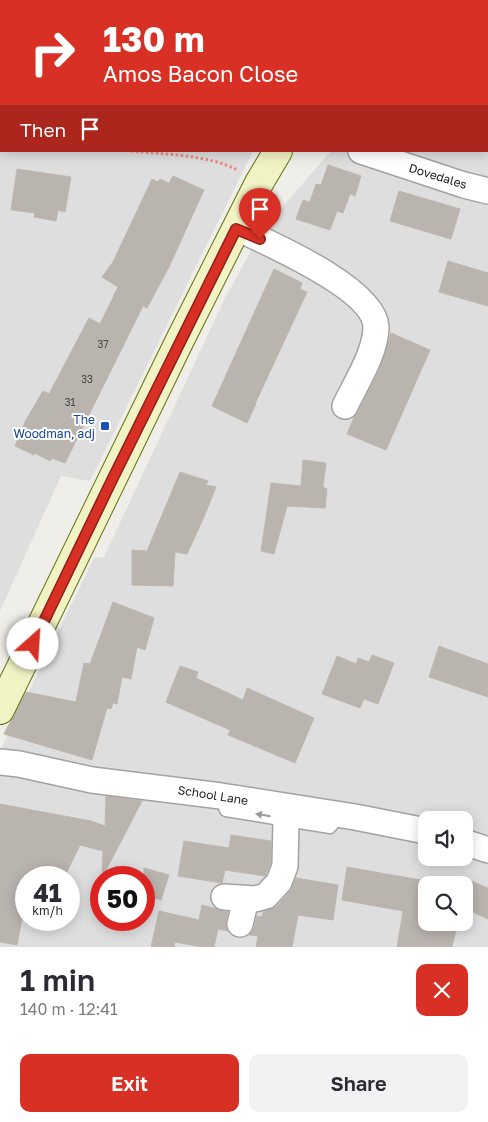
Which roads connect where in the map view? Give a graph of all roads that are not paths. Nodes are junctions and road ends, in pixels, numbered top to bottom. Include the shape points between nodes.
1 (277, 152) edge
2 (364, 152) edge
3 (488, 191) edge
4 (236, 229) junction
5 (346, 406) dead end
6 (0, 710) edge
7 (0, 762) edge
8 (222, 796) junction
9 (340, 815) junction
10 (286, 819) junction
11 (418, 830) edge
12 (473, 845) edge
13 (488, 850) edge
14 (240, 924) dead end

1 - 4 main road
2 - 3 street, Dovedales
4 - 5 street via 293,255 339,282 371,311 376,326 373,347
4 - 6 main road
7 - 8 street, School Lane via 113,783
8 - 9 street, School Lane
10 -> 8 lane via 226,810
9 - 10 lane via 330,827
9 - 11 street, School Lane
10 - 14 street via 285,866 279,882 266,896 235,898
12 - 13 street

